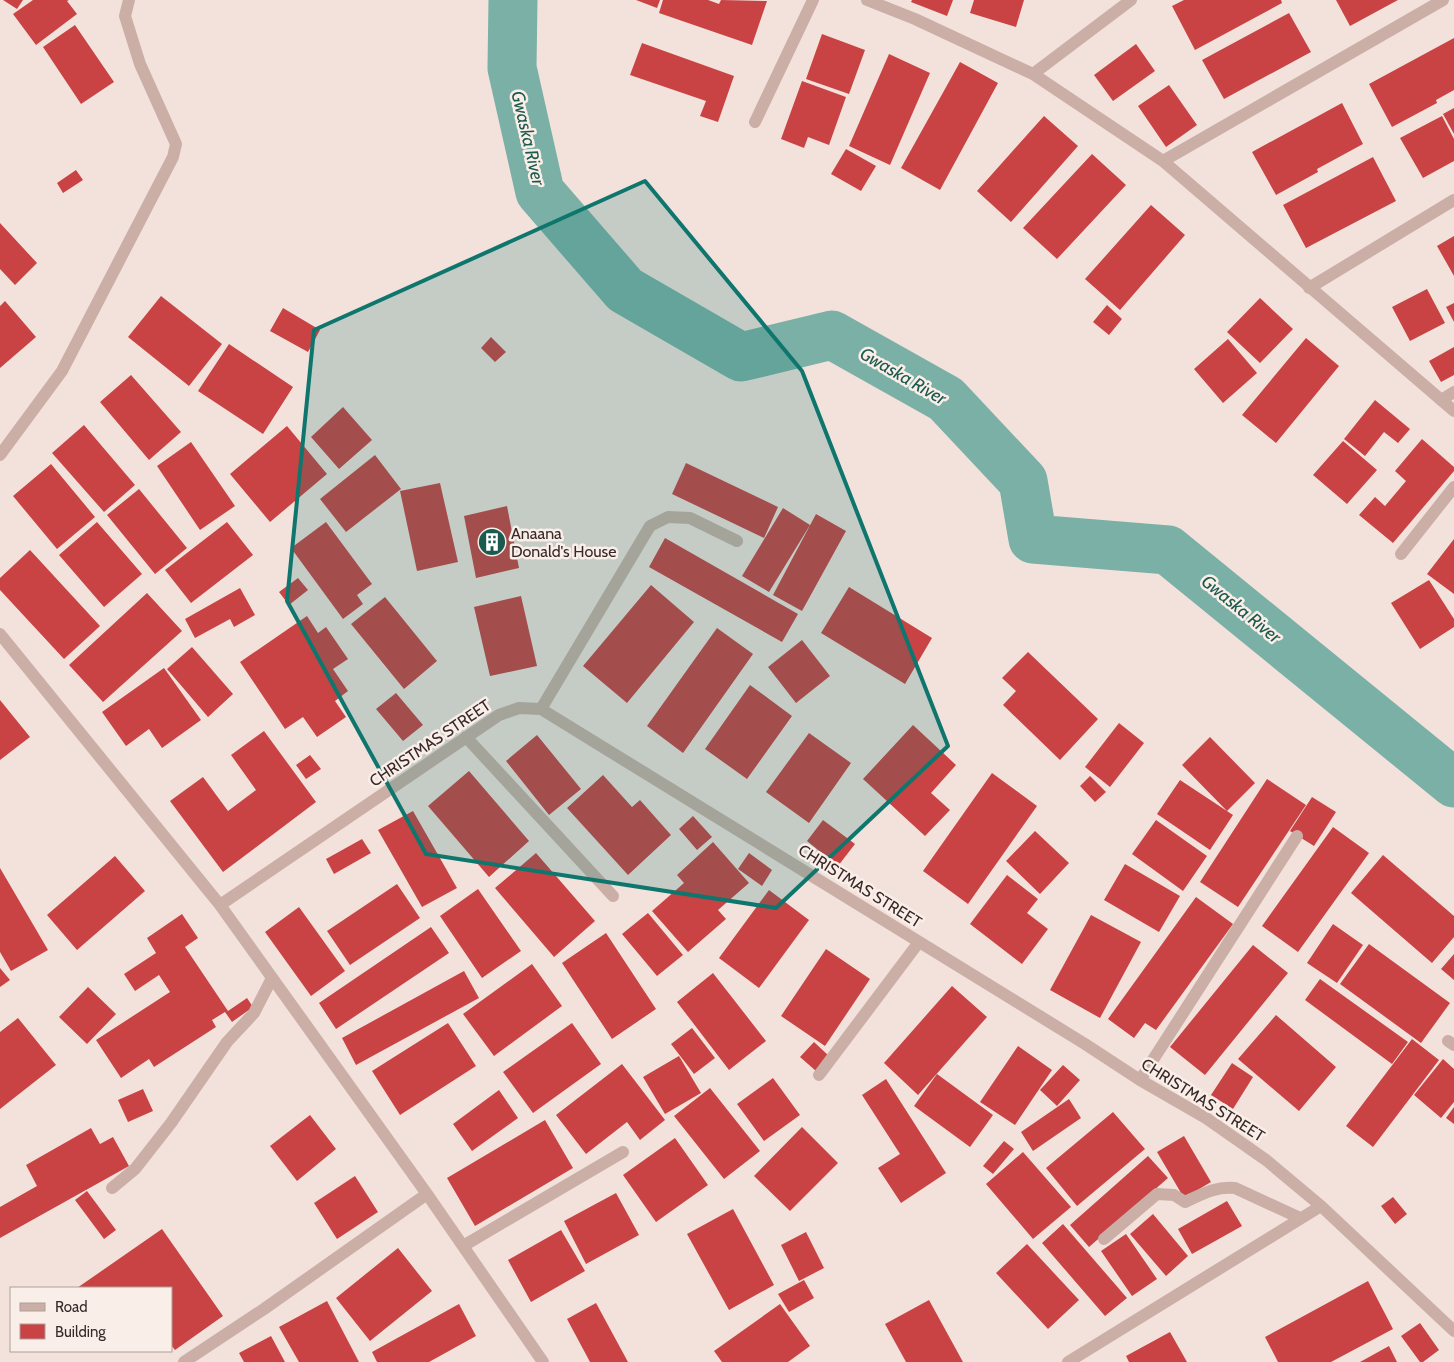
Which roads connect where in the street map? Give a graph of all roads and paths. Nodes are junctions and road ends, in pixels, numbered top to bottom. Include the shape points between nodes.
1 (128, 0) edge
2 (813, 0) edge
3 (867, 0) edge
4 (1131, 0) edge
5 (1443, 0) edge
6 (1033, 74) junction
7 (755, 122) dead end
8 (1163, 161) junction
9 (1454, 200) edge
10 (1309, 288) junction
11 (1454, 392) edge
12 (1441, 400) junction
13 (1454, 411) edge
14 (0, 455) edge
15 (1454, 487) edge
16 (737, 541) dead end
17 (1401, 554) dead end
18 (0, 634) edge
19 (541, 709) junction
20 (466, 737) junction
21 (1297, 836) dead end
22 (613, 896) dead end
23 (220, 905) junction
24 (919, 942) junction
25 (272, 978) junction
26 (819, 1075) dead end
27 (1140, 1080) junction
28 (623, 1152) dead end
29 (112, 1188) dead end
30 (427, 1194) junction
31 (1321, 1206) junction
32 (1300, 1218) junction
33 (1104, 1239) dead end
34 (463, 1246) junction
35 (1454, 1331) edge
36 (184, 1362) edge
37 (543, 1362) edge
38 (1068, 1362) edge

1 - 14 street via 125,16 140,64 176,144 173,156 62,371
2 - 7 street
3 - 6 street via 916,19
4 - 6 street
5 - 8 street
6 - 8 street
8 - 10 street
9 - 10 street
10 - 12 street
11 - 12 street
12 - 13 street
15 - 17 street
16 - 19 street via 690,518 668,517 650,526
18 - 23 street
19 - 20 street, CHRISTMAS STREET via 519,708 499,715
19 - 24 street, CHRISTMAS STREET
20 - 22 street
20 - 23 street, CHRISTMAS STREET
21 - 27 street
23 - 25 street
24 - 26 street
24 - 27 street, CHRISTMAS STREET
25 - 29 street via 254,1014 227,1042 171,1123 134,1169
25 - 30 street
27 - 31 street, CHRISTMAS STREET via 1206,1118 1266,1160
28 - 34 street
30 - 34 street
30 - 36 street via 264,1310
31 - 32 street
31 - 35 street, CHRISTMAS STREET
32 - 33 street via 1235,1188 1212,1190 1186,1202 1174,1195 1157,1194
32 - 38 street
34 - 37 street

